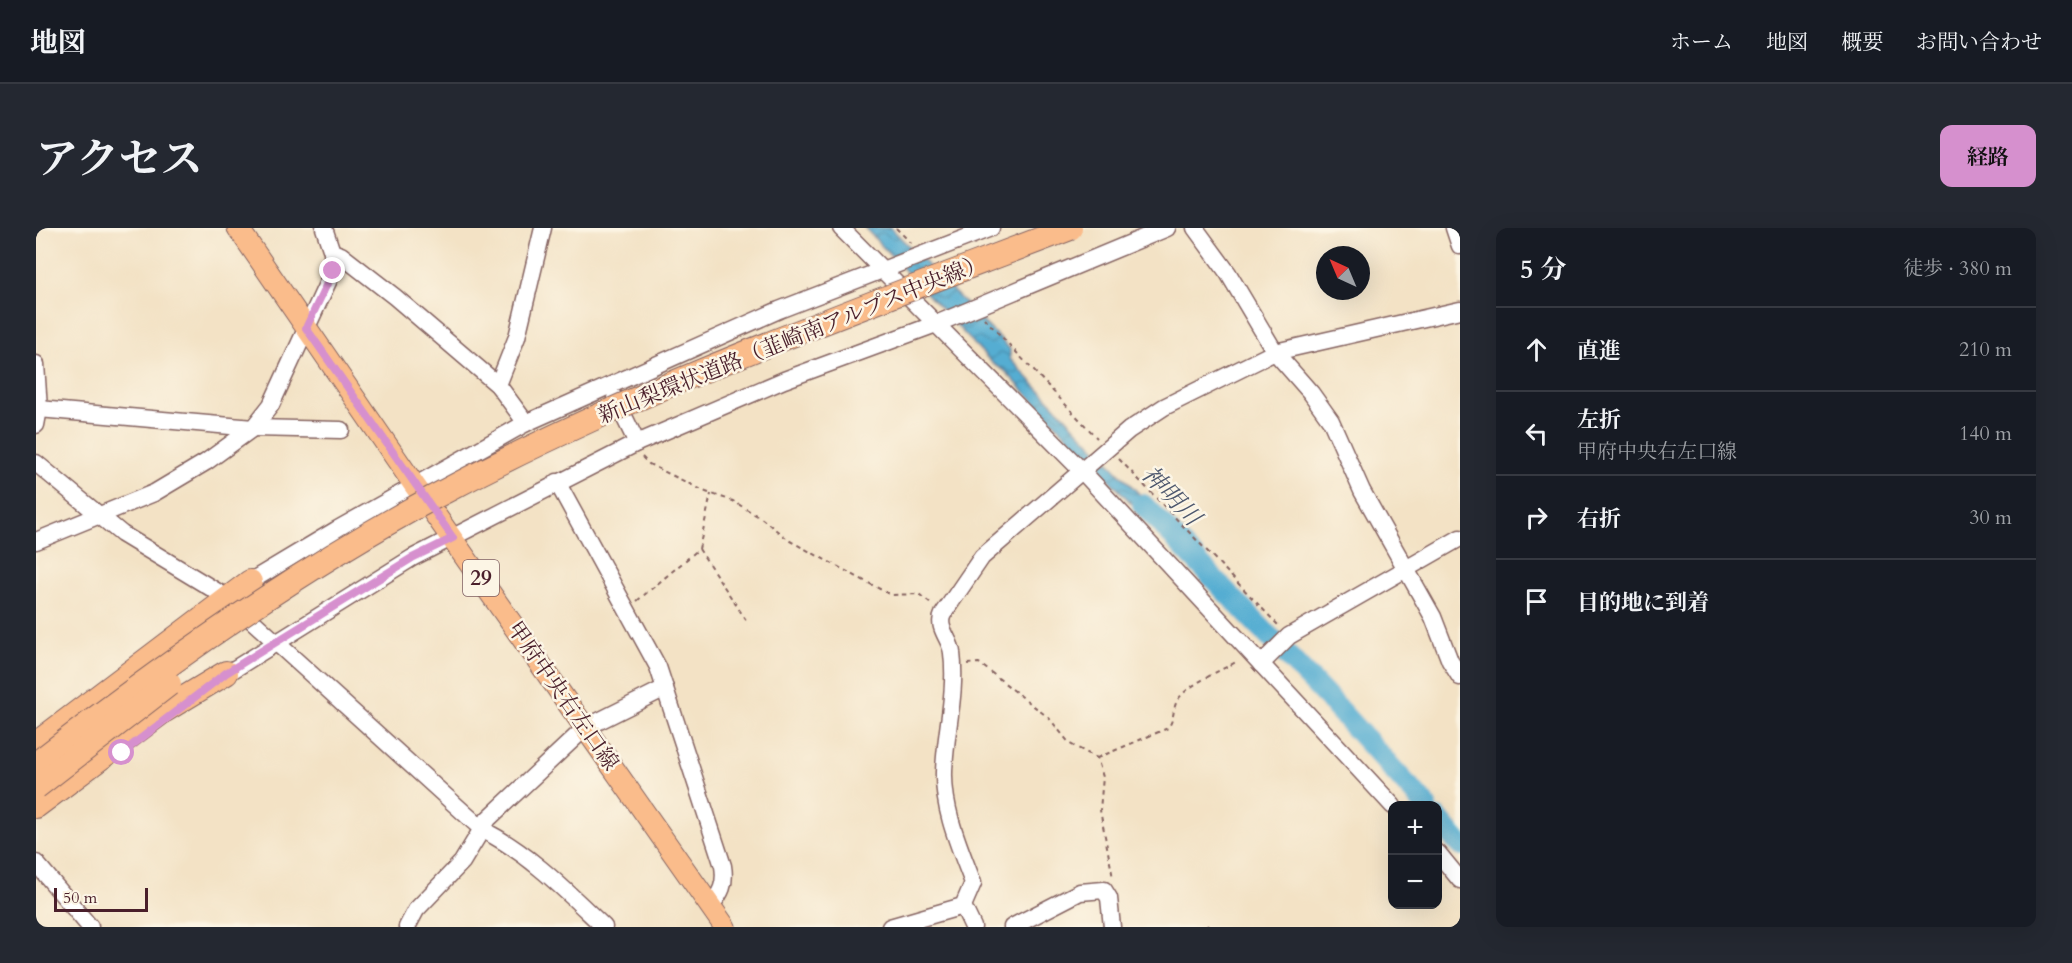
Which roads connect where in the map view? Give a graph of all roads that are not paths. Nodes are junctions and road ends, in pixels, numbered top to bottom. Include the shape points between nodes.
1 (238, 228) edge
2 (324, 228) edge
3 (543, 228) edge
4 (841, 228) edge
5 (991, 228) edge
6 (1070, 228) edge
7 (1167, 228) edge
8 (1195, 228) edge
9 (1454, 228) edge
10 (1460, 246) edge
11 (332, 252) junction
12 (887, 268) junction
13 (1460, 310) edge
14 (941, 322) junction
15 (306, 328) junction
16 (1275, 351) junction
17 (36, 364) edge
18 (498, 385) junction
19 (609, 385) junction
20 (37, 417) edge
21 (526, 423) junction
22 (253, 428) junction
23 (341, 430) dead end
24 (637, 443) junction
25 (517, 455) junction
26 (36, 463) edge
27 (1084, 471) junction
28 (557, 482) junction
29 (415, 486) junction
30 (99, 517) junction
31 (453, 538) junction
32 (1460, 538) edge
33 (36, 541) edge
34 (1405, 569) junction
35 (250, 582) joint
36 (227, 598) junction
37 (276, 640) junction
38 (1260, 658) junction
39 (226, 673) junction
40 (1460, 677) edge
41 (665, 688) junction
42 (585, 728) junction
43 (36, 731) edge
44 (36, 744) edge
45 (36, 764) edge
46 (36, 787) edge
47 (1389, 801) edge
48 (36, 806) edge
49 (36, 820) edge
50 (483, 830) junction
51 (1439, 855) edge
52 (36, 863) edge
53 (1460, 880) edge
54 (963, 906) junction
55 (710, 907) junction
56 (90, 927) edge
57 (407, 927) edge
58 (604, 927) edge
59 (725, 927) edge
60 (890, 927) edge
61 (973, 927) edge
62 (1012, 927) edge
63 (1112, 927) edge

1 - 15 main road, 甲府中央右左口線 / 29
2 - 11 street
3 - 18 street via 517,337
4 - 12 street
5 - 12 street
6 - 25 highway, 新山梨環状道路（韮崎南アルプス中央線）, bridge via 737,356
7 - 14 street
8 - 16 street via 1228,273
9 - 10 street
11 - 15 street via 333,271
11 - 18 street via 395,297
12 - 14 street
12 - 19 street via 779,310
13 - 16 street
14 - 24 street via 784,380
14 - 27 street
15 - 22 street via 271,405
15 - 29 main road, 甲府中央右左口線 / 29
16 - 27 street via 1164,407 1106,449
16 - 34 street via 1331,421 1362,491
17 - 20 street
18 - 21 street
19 - 21 street
19 - 24 street
20 - 22 street
21 - 29 street
22 - 23 street
22 - 30 street via 154,493
24 - 28 street
25 - 45 highway, 新山梨環状道路（韮崎南アルプス中央線）, bridge via 437,496 272,593 130,692
25 - 46 highway, 新山梨環状道路（韮崎南アルプス中央線）, bridge via 224,645
26 - 30 street
27 - 38 street
27 - 54 street via 982,557 940,624 952,650 944,773 952,825 973,883
28 - 31 street
28 - 41 street via 658,667
29 - 31 main road, 甲府中央右左口線 / 29
29 - 35 street
30 - 33 street
30 - 36 street
31 - 37 street via 412,558
31 - 42 main road, 甲府中央右左口線 / 29
32 - 34 street
34 - 38 street
34 - 40 street via 1434,617
35 - 36 highway
36 - 37 street
36 - 43 street via 125,664
36 - 44 highway
37 - 39 street
37 - 50 street
38 - 47 street
39 - 48 highway via 163,711
39 - 49 street
41 - 42 street
41 - 55 street via 723,866 721,893
42 - 50 street via 488,819
42 - 55 main road, 甲府中央右左口線 / 29
50 - 57 street via 462,862 416,910
50 - 58 street via 532,860
51 - 53 street
52 - 56 street
54 - 60 street
54 - 61 street
55 - 59 main road, 甲府中央右左口線 / 29
62 - 63 street via 1080,892 1104,890 1109,898

